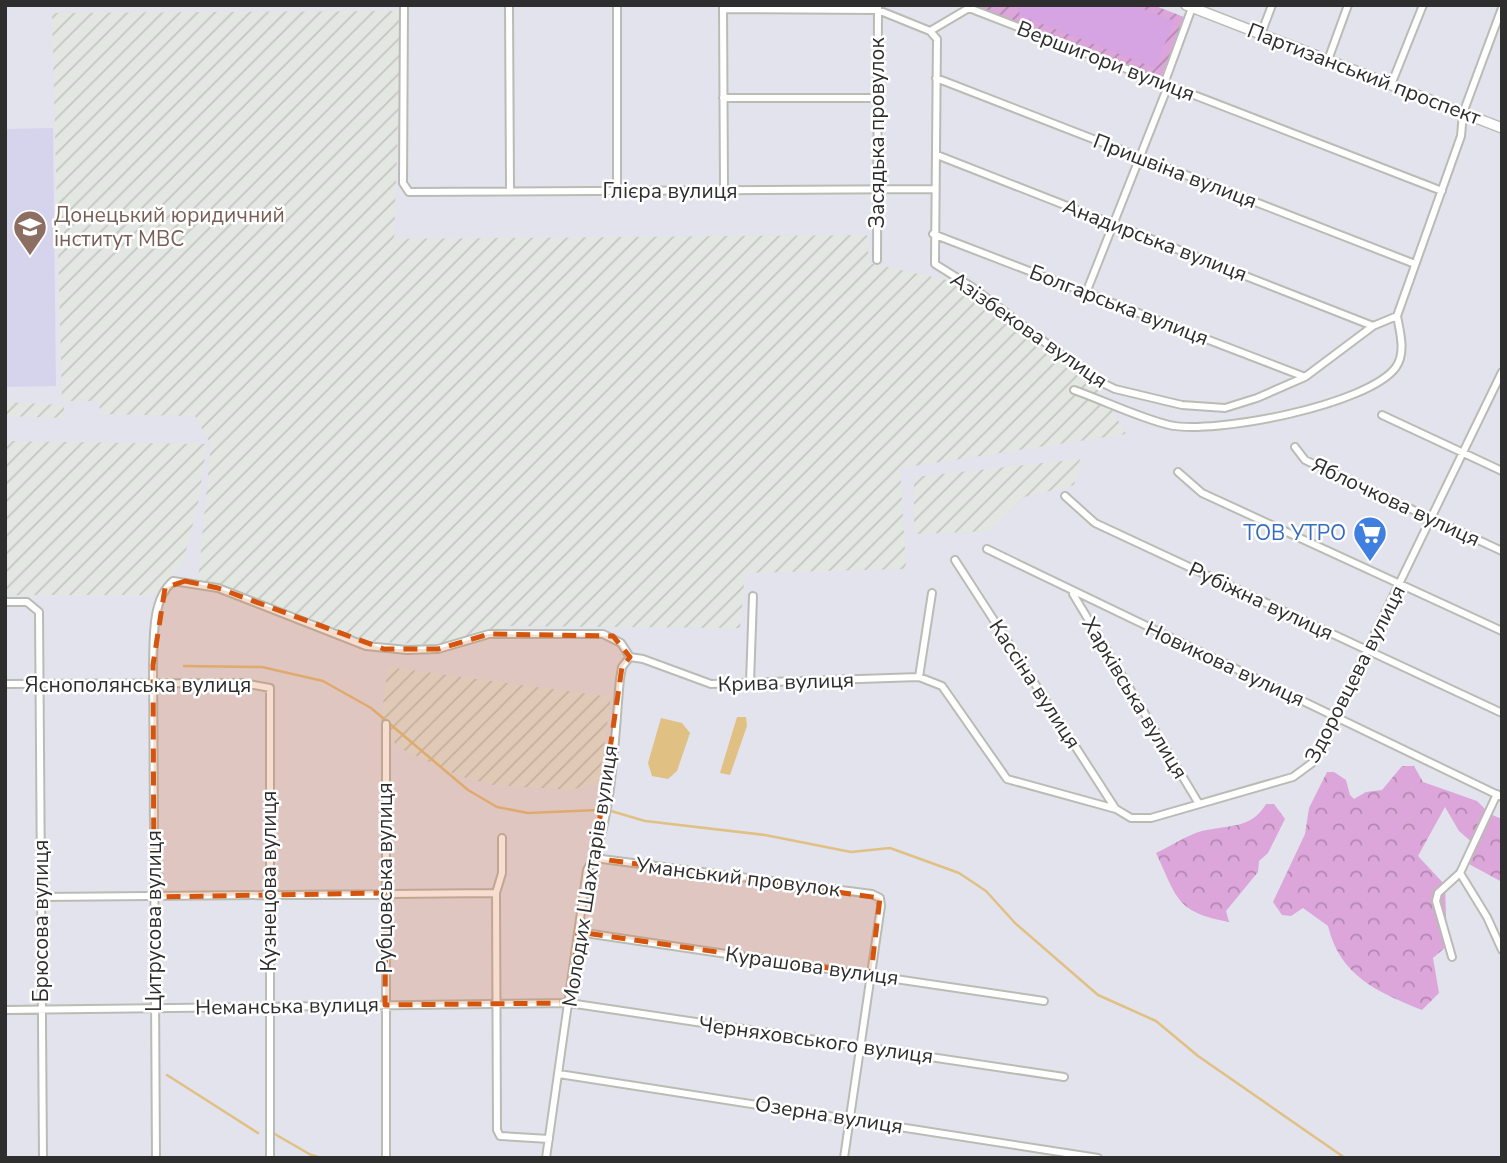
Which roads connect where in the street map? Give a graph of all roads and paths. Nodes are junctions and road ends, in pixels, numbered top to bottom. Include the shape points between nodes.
1 (404, 5) edge
2 (509, 5) edge
3 (617, 5) edge
4 (1272, 5) edge
5 (1348, 5) edge
6 (1423, 5) edge
7 (1191, 6) edge
8 (723, 7) edge
9 (877, 8) edge
10 (1502, 8) edge
11 (929, 31) junction
12 (1261, 34) junction
13 (1328, 60) junction
14 (936, 78) junction
15 (1164, 84) junction
16 (1391, 85) junction
17 (723, 98) junction
18 (877, 98) junction
19 (1463, 113) junction
20 (1502, 128) edge
21 (937, 155) junction
22 (1139, 157) junction
23 (934, 189) junction
24 (724, 190) junction
25 (877, 190) junction
26 (510, 191) junction
27 (617, 191) junction
28 (1442, 191) junction
29 (1113, 224) junction
30 (933, 234) junction
31 (877, 260) dead end
32 (1415, 264) junction
33 (1086, 293) junction
34 (1397, 316) junction
35 (1373, 326) junction
36 (1502, 372) edge
37 (1305, 377) junction
38 (1498, 388) edge
39 (1074, 390) dead end
40 (1382, 415) dead end
41 (1295, 447) dead end
42 (1464, 454) junction
43 (1502, 471) edge
44 (1178, 472) dead end
45 (1065, 496) dead end
46 (1433, 518) junction
47 (987, 549) dead end
48 (1502, 551) edge
49 (955, 560) dead end
50 (1402, 584) junction
51 (1072, 592) junction
52 (932, 593) dead end
53 (753, 596) dead end
54 (5, 602) edge
55 (1502, 631) edge
56 (489, 634) joint
57 (1369, 651) junction
58 (630, 657) junction
59 (919, 677) junction
60 (153, 683) junction
61 (750, 683) junction
62 (5, 684) edge
63 (40, 684) junction
64 (270, 688) joint
65 (1502, 713) edge
66 (1338, 716) junction
67 (386, 724) dead end
68 (1500, 796) edge
69 (1199, 804) junction
70 (1116, 809) junction
71 (502, 838) dead end
72 (594, 859) junction
73 (1461, 873) junction
74 (496, 893) junction
75 (386, 894) junction
76 (268, 895) junction
77 (41, 897) junction
78 (154, 897) junction
79 (578, 932) junction
80 (1502, 950) edge
81 (1452, 957) dead end
82 (871, 974) junction
83 (1044, 1001) dead end
84 (569, 1003) junction
85 (496, 1004) junction
86 (385, 1005) junction
87 (269, 1006) junction
88 (155, 1008) junction
89 (41, 1009) junction
90 (5, 1010) edge
91 (861, 1046) junction
92 (558, 1074) junction
93 (1064, 1077) dead end
94 (850, 1118) junction
95 (549, 1139) junction
96 (43, 1158) edge
97 (156, 1158) edge
98 (270, 1158) edge
99 (386, 1158) edge
100 (546, 1158) edge
101 (844, 1158) edge
102 (1098, 1158) edge

1 - 26 street, Глієра вулиця via 406,191
2 - 26 street
3 - 27 street
4 - 12 street
5 - 13 street
6 - 16 street
7 - 12 street, Партизанський проспект
7 - 15 street
8 - 9 street
8 - 17 street
9 - 11 street
9 - 18 street, Засядька провулок
10 - 19 street
11 - 14 street via 937,39
11 - 15 street, Вершигори вулиця via 969,8
12 - 13 street, Партизанський проспект
13 - 16 street, Партизанський проспект
14 - 21 street
14 - 22 street, Пришвіна вулиця
15 - 22 street via 1166,91
15 - 28 street, Вершигори вулиця
16 - 19 street, Партизанський проспект
17 - 18 street
17 - 24 street
18 - 25 street, Засядька провулок
19 - 20 street, Партизанський проспект
19 - 28 street via 1461,136
21 - 23 street
21 - 29 street, Анадирська вулиця
22 - 29 street
22 - 32 street, Пришвіна вулиця
23 - 25 street, Глієра вулиця
23 - 30 street
24 - 25 street, Глієра вулиця
24 - 27 street, Глієра вулиця
25 - 31 street, Засядька провулок
26 - 27 street, Глієра вулиця
28 - 32 street
29 - 33 street
29 - 35 street, Анадирська вулиця
30 - 33 street, Болгарська вулиця
30 - 37 street, Азізбекова вулиця via 933,257 940,268 1092,378 1115,389 1182,405 1225,408
32 - 34 street
33 - 37 street, Болгарська вулиця
34 - 35 street, Азізбекова вулиця
34 - 39 street via 1402,342 1398,365 1384,380 1318,408 1201,429 1168,425
35 - 37 street, Азізбекова вулиця
36 - 38 street, Здоровцева вулиця
38 - 42 street, Здоровцева вулиця
40 - 42 street
41 - 46 street, Яблочкова вулиця via 1305,460
42 - 43 street
42 - 46 street, Здоровцева вулиця
44 - 50 street via 1202,493
45 - 57 street, Рубіжна вулиця via 1095,523
46 - 48 street, Яблочкова вулиця
46 - 50 street, Здоровцева вулиця
47 - 51 street, Новикова вулиця
49 - 70 street, Кассіна вулиця
50 - 55 street
50 - 57 street, Здоровцева вулиця
51 - 66 street, Новикова вулиця
51 - 69 street, Харківська вулиця
52 - 59 street
53 - 61 street
54 - 63 street, Брюсова вулиця via 27,602 39,612
56 - 58 street, Крива вулиця via 603,634 621,643
56 - 60 street, Цитрусова вулиця via 438,649 366,646 218,587 173,582 165,588 156,614
57 - 65 street, Рубіжна вулиця
57 - 66 street, Здоровцева вулиця
58 - 61 street, Крива вулиця via 698,682
58 - 72 street, Молодих Шахтарів вулиця via 622,667 607,802
59 - 61 street, Крива вулиця
59 - 70 street, Здоровцева вулиця via 942,686 1007,779
60 - 63 street, Яснополянська вулиця
60 - 64 street, Яснополянська вулиця via 243,683
60 - 78 street, Цитрусова вулиця
62 - 63 street, Яснополянська вулиця
63 - 77 street, Брюсова вулиця
64 - 76 street, Кузнецова вулиця
66 - 68 street, Новикова вулиця
66 - 69 street, Здоровцева вулиця via 1303,771
67 - 75 street, Рубцовська вулиця
68 - 73 street
69 - 70 street, Здоровцева вулиця via 1151,818 1131,817
71 - 74 street via 502,873
72 - 79 street, Молодих Шахтарів вулиця via 587,870
72 - 82 street, Уманський провулок via 872,894 880,898 881,906
73 - 80 street
73 - 81 street via 1438,893 1436,901
74 - 75 street
74 - 85 street
75 - 76 street
75 - 86 street, Рубцовська вулиця
76 - 78 street
76 - 87 street, Кузнецова вулиця
77 - 78 street
77 - 89 street, Брюсова вулиця
78 - 88 street, Цитрусова вулиця
79 - 82 street, Курашова вулиця
79 - 84 street, Молодих Шахтарів вулиця
82 - 83 street, Курашова вулиця
82 - 91 street
84 - 85 street, Неманська вулиця
84 - 91 street, Черняховського вулиця
84 - 92 street, Молодих Шахтарів вулиця
85 - 86 street, Неманська вулиця
85 - 95 street via 498,1133
86 - 87 street, Неманська вулиця
86 - 99 street, Рубцовська вулиця
87 - 88 street, Неманська вулиця
87 - 98 street, Кузнецова вулиця
88 - 89 street, Неманська вулиця
88 - 97 street, Цитрусова вулиця
89 - 90 street, Неманська вулиця
89 - 96 street, Брюсова вулиця
91 - 93 street, Черняховського вулиця
91 - 94 street
92 - 94 street, Озерна вулиця
92 - 95 street, Молодих Шахтарів вулиця
94 - 101 street
94 - 102 street, Озерна вулиця
95 - 100 street, Молодих Шахтарів вулиця

